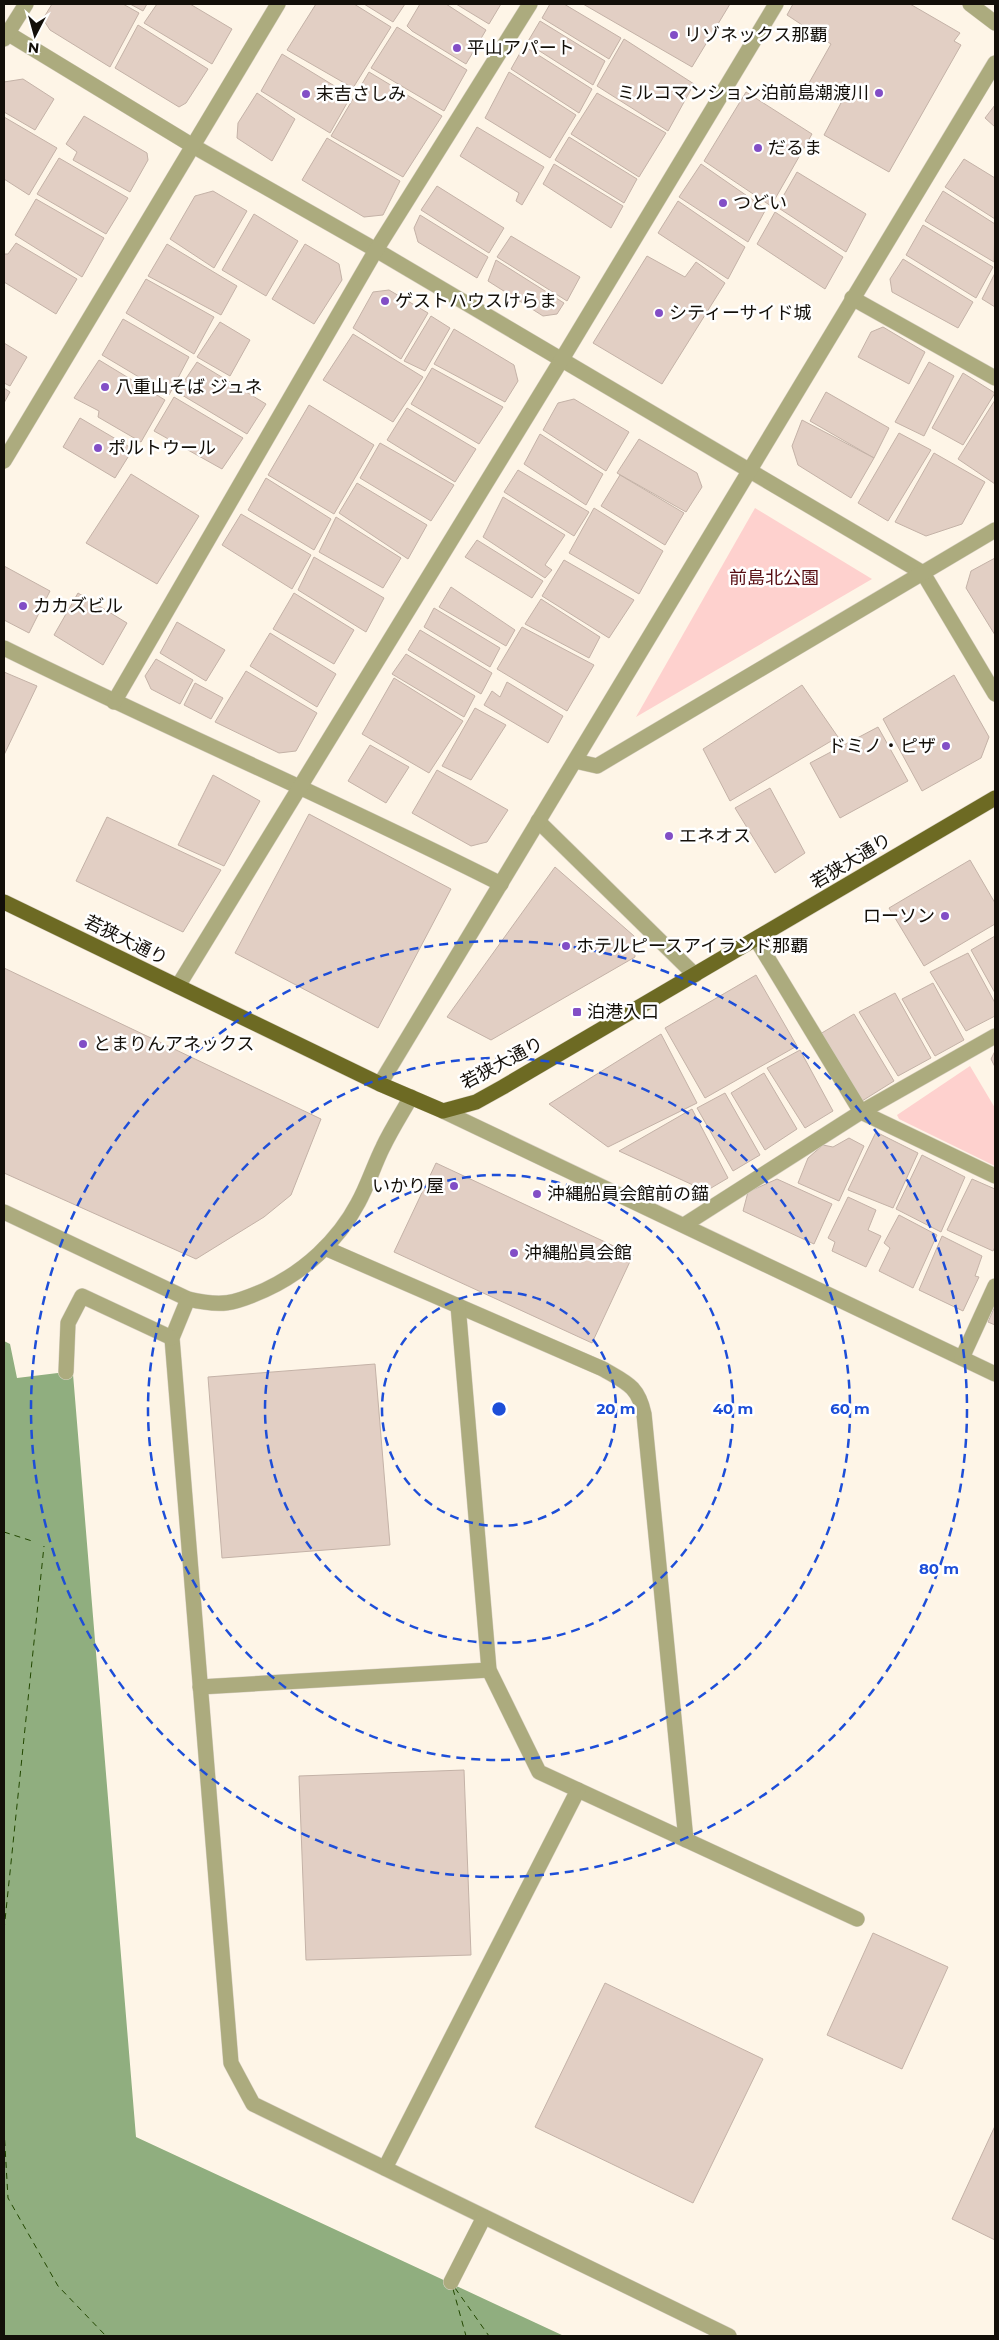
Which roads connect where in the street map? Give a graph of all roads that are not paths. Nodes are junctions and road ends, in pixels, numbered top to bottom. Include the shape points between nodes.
1 (26, 4) edge
2 (278, 4) edge
3 (530, 4) edge
4 (776, 4) edge
5 (970, 4) edge
6 (995, 23) edge
7 (5, 35) edge
8 (995, 63) edge
9 (193, 146) junction
10 (376, 250) junction
11 (852, 298) junction
12 (562, 360) junction
13 (995, 378) edge
14 (4, 461) edge
15 (748, 469) junction
16 (995, 530) edge
17 (923, 573) junction
18 (4, 648) edge
19 (995, 694) edge
20 (114, 702) junction
21 (575, 761) junction
22 (299, 786) junction
23 (995, 798) edge
24 (538, 821) junction
25 (501, 884) junction
26 (4, 902) edge
27 (756, 940) junction
28 (695, 975) junction
29 (178, 986) junction
30 (995, 1036) edge
31 (380, 1084) junction
32 (411, 1097) junction
33 (443, 1111) junction
34 (861, 1112) junction
35 (995, 1176) edge
36 (4, 1212) edge
37 (684, 1225) junction
38 (326, 1248) junction
39 (995, 1286) edge
40 (188, 1299) junction
41 (458, 1305) junction
42 (172, 1338) junction
43 (962, 1358) junction
44 (66, 1372) dead end
45 (995, 1374) edge
46 (489, 1670) junction
47 (200, 1687) junction
48 (578, 1790) junction
49 (686, 1840) junction
50 (857, 1919) dead end
51 (385, 2168) junction
52 (484, 2217) junction
53 (451, 2282) dead end
54 (729, 2336) edge

1 - 7 street
2 - 9 street
3 - 10 street
4 - 12 street
5 - 6 street
7 - 9 street
8 - 11 street
9 - 10 street
9 - 14 street
10 - 12 street
10 - 20 street
11 - 13 street
11 - 15 street
12 - 15 street
12 - 22 street
15 - 17 street
15 - 21 street
16 - 17 street
17 - 19 street
17 - 21 street via 597,766
18 - 20 street
20 - 22 street
21 - 24 street
22 - 25 street
22 - 29 street
23 - 27 main road, 若狭大通り
24 - 25 street
24 - 28 street
25 - 31 street
26 - 29 main road, 若狭大通り
27 - 28 main road, 若狭大通り
27 - 34 street
28 - 33 main road, 若狭大通り via 476,1102
29 - 31 main road, 若狭大通り
30 - 34 street
31 - 32 main road, 若狭大通り
32 - 33 main road, 若狭大通り
32 - 38 street via 382,1148 358,1202
33 - 37 street
34 - 35 street
34 - 37 street
36 - 40 street
37 - 43 street
38 - 40 street via 304,1267 245,1299 226,1304
38 - 41 street
39 - 43 street
40 - 42 street
41 - 46 street
41 - 49 street via 603,1369 632,1386 640,1397
42 - 44 street via 82,1296 68,1323
42 - 47 street
43 - 45 street
46 - 47 street
46 - 48 street via 538,1772
47 - 51 street via 231,2063 252,2104
48 - 49 street
48 - 51 street
49 - 50 street
51 - 52 street
52 - 53 street
52 - 54 street

